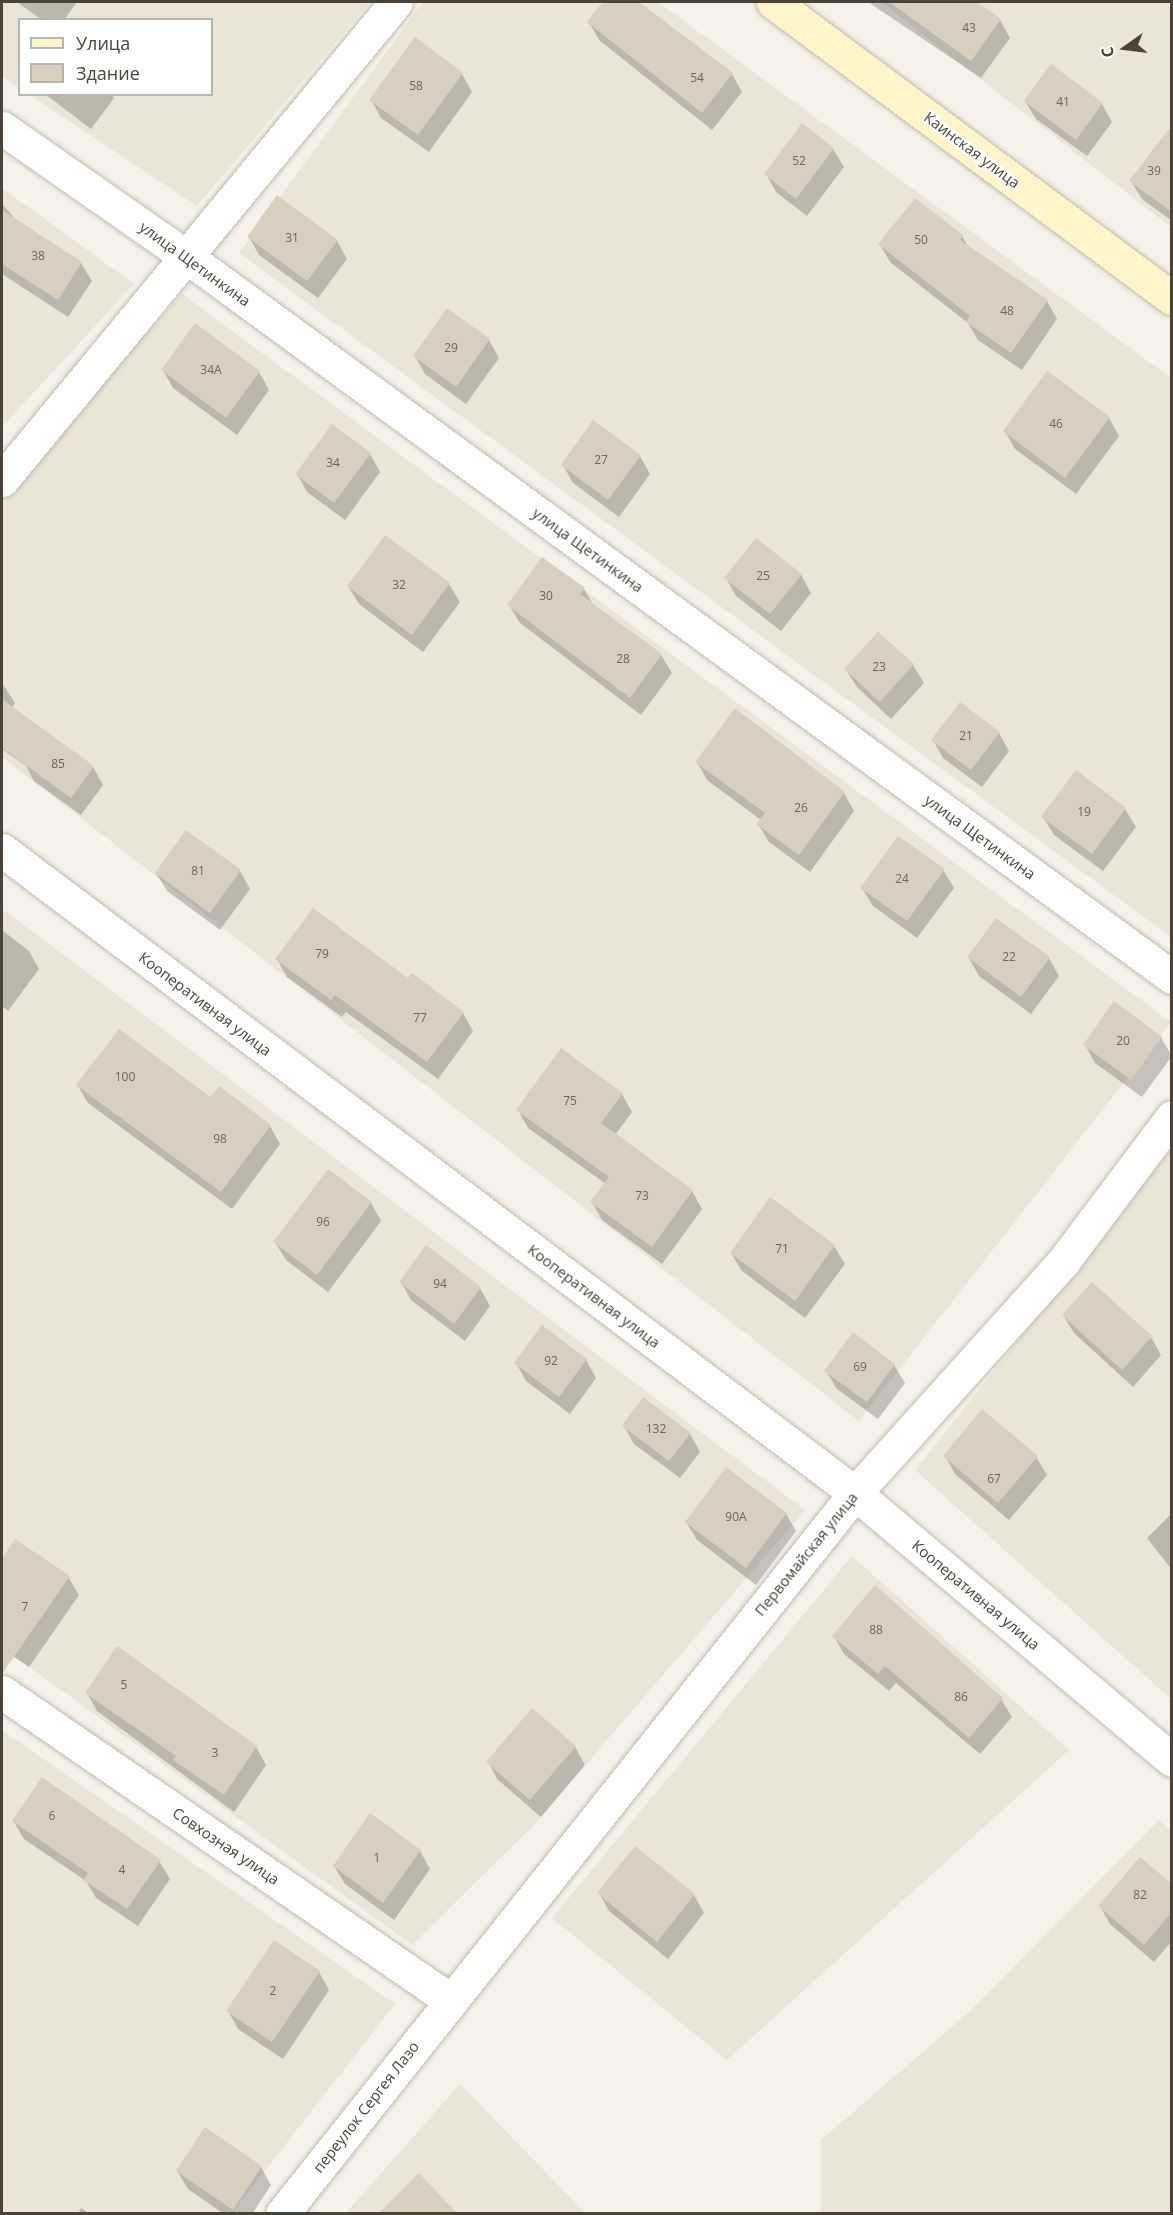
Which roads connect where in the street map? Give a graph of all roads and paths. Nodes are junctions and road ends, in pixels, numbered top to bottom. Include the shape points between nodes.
1 (396, 2) edge
2 (773, 2) edge
3 (2, 128) edge
4 (187, 257) junction
5 (1172, 298) edge
6 (2, 480) edge
7 (2, 850) edge
8 (1172, 977) edge
9 (1172, 1117) edge
10 (855, 1493) junction
11 (2, 1692) edge
12 (1172, 1760) edge
13 (450, 2000) junction
14 (282, 2214) edge

1 - 4 street
2 - 5 main road, Каинская улица
3 - 4 street, улица Щетинкина
4 - 6 street
4 - 8 street, улица Щетинкина
7 - 10 street, Кооперативная улица
9 - 10 street, Первомайская улица via 1064,1262
10 - 12 street, Кооперативная улица
10 - 13 street, Первомайская улица
11 - 13 street, Совхозная улица
13 - 14 street, переулок Сергея Лазо

